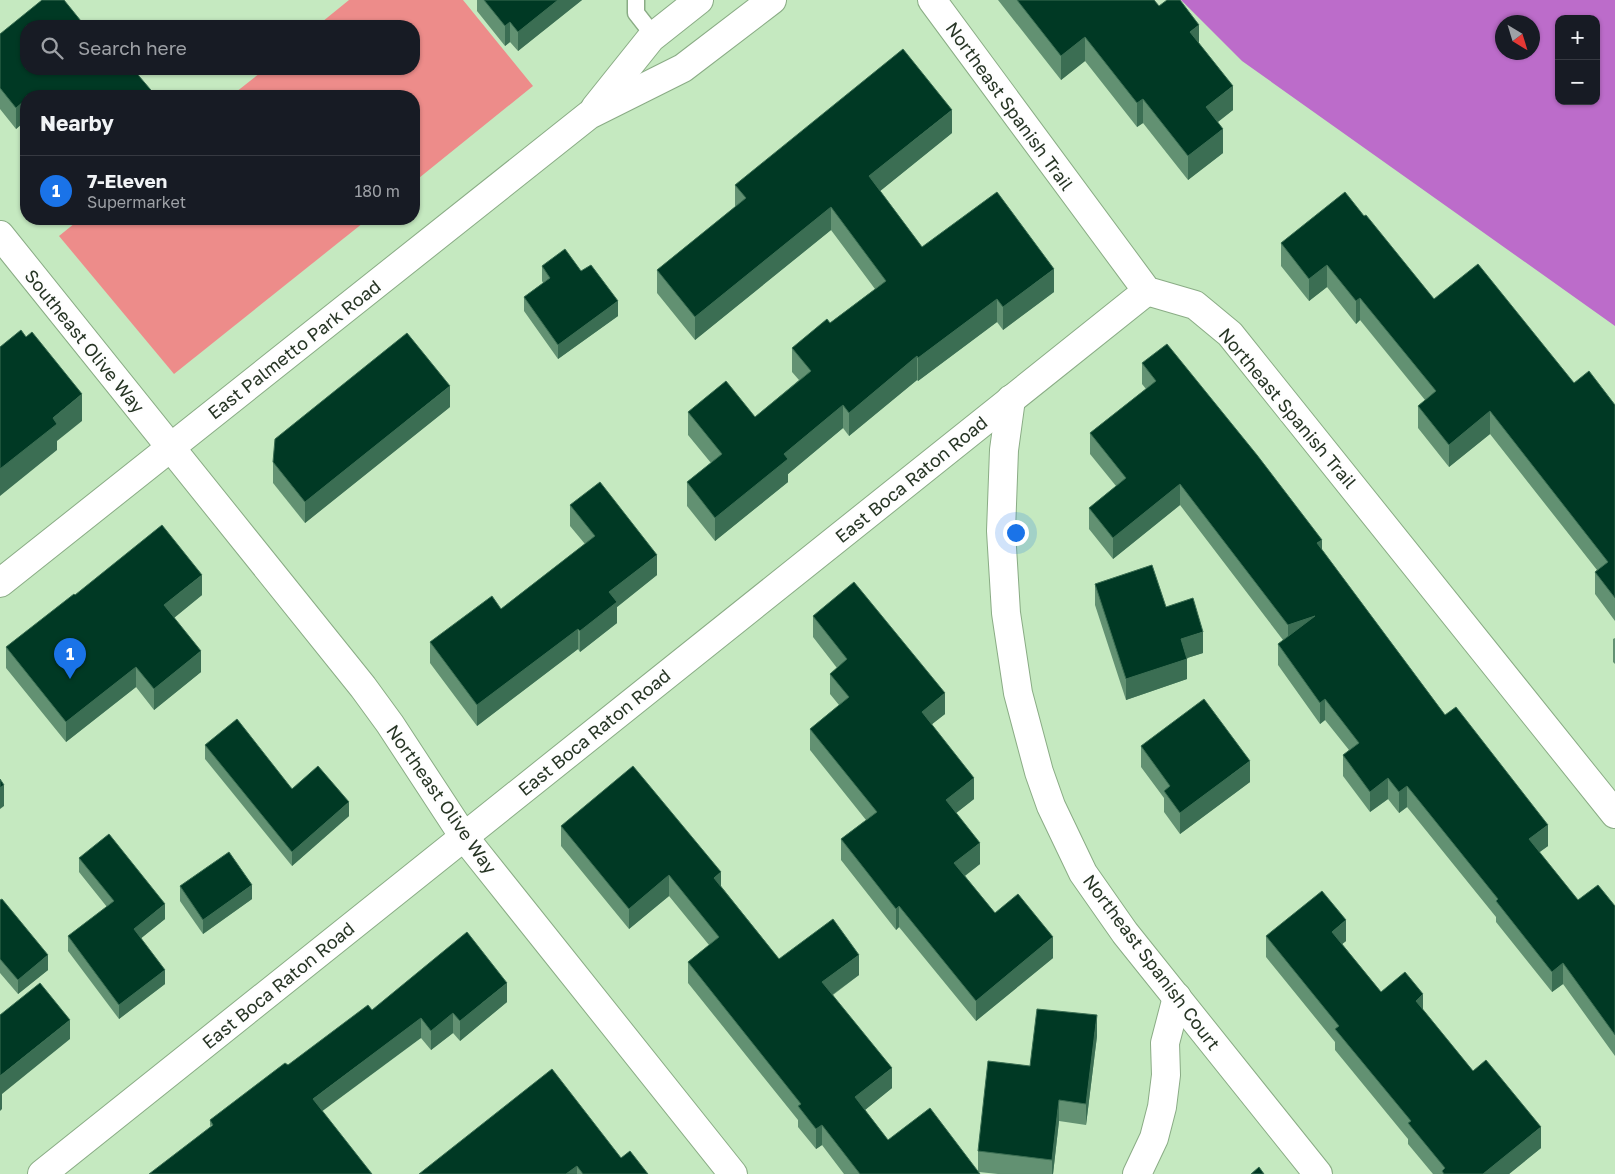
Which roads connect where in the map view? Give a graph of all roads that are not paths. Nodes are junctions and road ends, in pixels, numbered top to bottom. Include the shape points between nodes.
1 (636, 0) edge
2 (699, 0) edge
3 (772, 0) edge
4 (932, 0) edge
5 (654, 36) junction
6 (589, 115) junction
7 (0, 235) edge
8 (1147, 291) junction
9 (1011, 400) junction
10 (171, 446) junction
11 (0, 583) edge
12 (1615, 814) edge
13 (464, 837) junction
14 (1177, 997) junction
15 (42, 1174) edge
16 (733, 1174) edge
17 (1137, 1174) edge
18 (1318, 1174) edge

1 - 5 lane via 636,13
2 - 5 street, East Palmetto Park Road
3 - 6 street, East Palmetto Park Road via 683,68
4 - 8 street, Northeast Spanish Trail
5 - 6 street, East Palmetto Park Road
6 - 10 street, East Palmetto Park Road
7 - 10 street, Southeast Olive Way
8 - 9 street, East Boca Raton Road
8 - 12 street, Northeast Spanish Trail via 1195,305 1230,334
9 - 13 street, East Boca Raton Road
9 - 14 street, Northeast Spanish Court via 1004,450 1001,531 1006,613 1018,693 1039,772 1051,806 1083,873 1125,933
10 - 11 street, East Palmetto Park Road
10 - 13 street, Northeast Olive Way via 364,687
13 - 15 street, East Boca Raton Road
13 - 16 street, Northeast Olive Way
14 - 17 street via 1165,1043 1162,1107 1154,1138
14 - 18 street, Northeast Spanish Court

